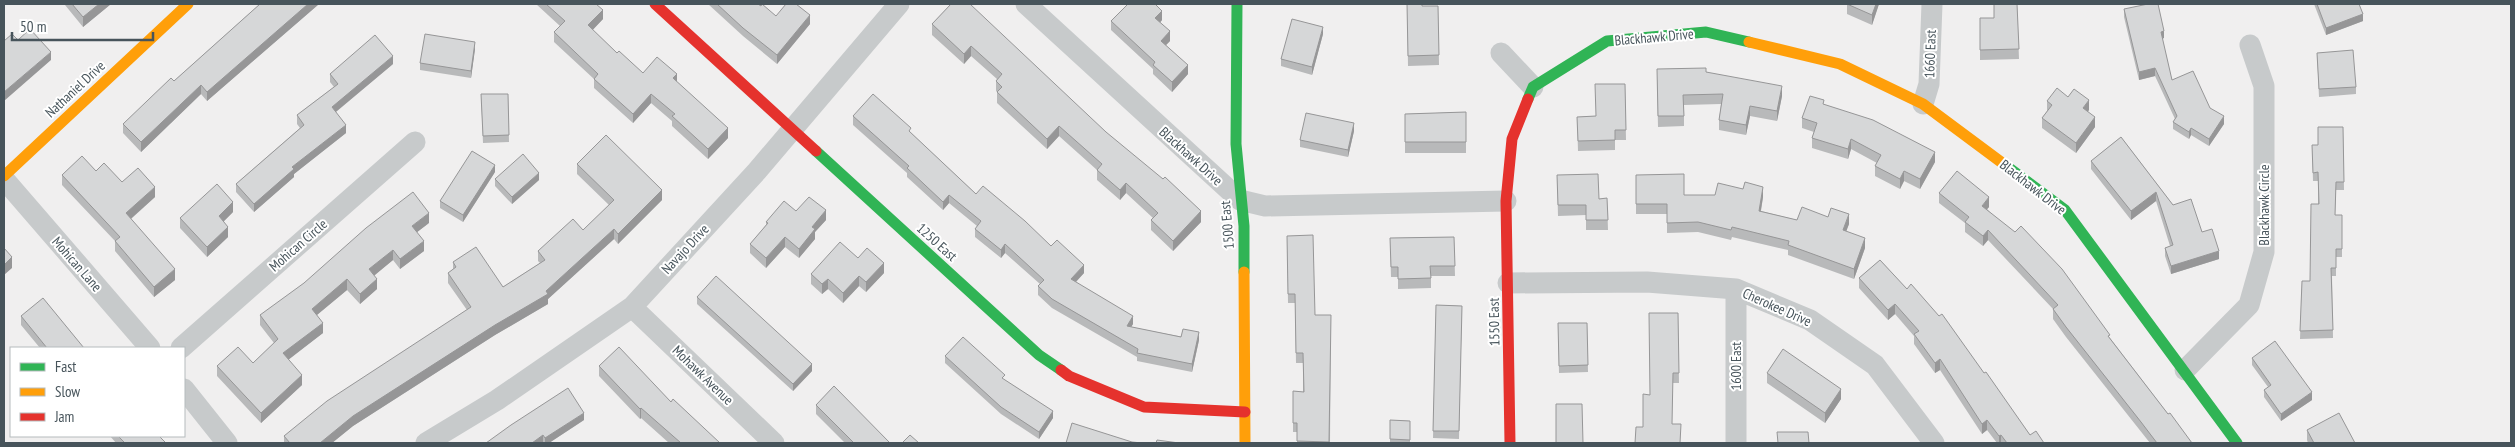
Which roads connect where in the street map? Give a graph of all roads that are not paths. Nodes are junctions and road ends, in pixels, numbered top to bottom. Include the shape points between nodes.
1 (655, 4) edge
2 (898, 4) edge
3 (1026, 4) edge
4 (1237, 4) edge
5 (1932, 4) edge
6 (186, 5) edge
7 (2250, 45) dead end
8 (1501, 53) dead end
9 (1533, 87) junction
10 (1923, 104) junction
11 (791, 130) junction
12 (415, 142) dead end
13 (4, 178) edge
14 (1240, 200) junction
15 (1506, 201) junction
16 (1508, 283) junction
17 (1736, 289) junction
18 (632, 307) junction
19 (149, 347) edge
20 (182, 347) edge
21 (2185, 370) junction
22 (185, 390) edge
23 (1245, 412) junction
24 (227, 443) edge
25 (426, 443) edge
26 (774, 443) edge
27 (1245, 443) edge
28 (1510, 443) edge
29 (1736, 443) edge
30 (1934, 443) edge
31 (2237, 443) edge

1 - 11 street, 1250 East
2 - 11 street, Navajo Drive
3 - 14 street, Blackhawk Drive
4 - 14 street, 1500 East
5 - 10 street, 1660 East via 1929,84
6 - 13 street, Nathaniel Drive
7 - 21 street, Blackhawk Circle via 2264,86 2264,252 2249,305
8 - 9 street
9 - 10 street, Blackhawk Drive via 1607,41 1706,32 1840,64
9 - 15 street via 1512,139
10 - 21 street, Blackhawk Drive via 2066,210
11 - 18 street, Navajo Drive
11 - 23 street, 1250 East via 1039,355 1069,376 1144,407
12 - 20 street, Mohican Circle
13 - 19 street, Mohican Lane
14 - 15 street, Blackhawk Drive via 1265,206
14 - 23 street, 1500 East via 1244,226
15 - 16 street, 1550 East
16 - 17 street, Cherokee Drive via 1647,282
16 - 28 street, 1550 East
17 - 29 street, 1600 East
17 - 30 street, Cherokee Drive via 1810,320 1875,364
18 - 25 street, Navajo Drive via 496,400
18 - 26 street, Mohawk Avenue
21 - 31 street, Blackhawk Drive
22 - 24 street
23 - 27 street, 1500 East

